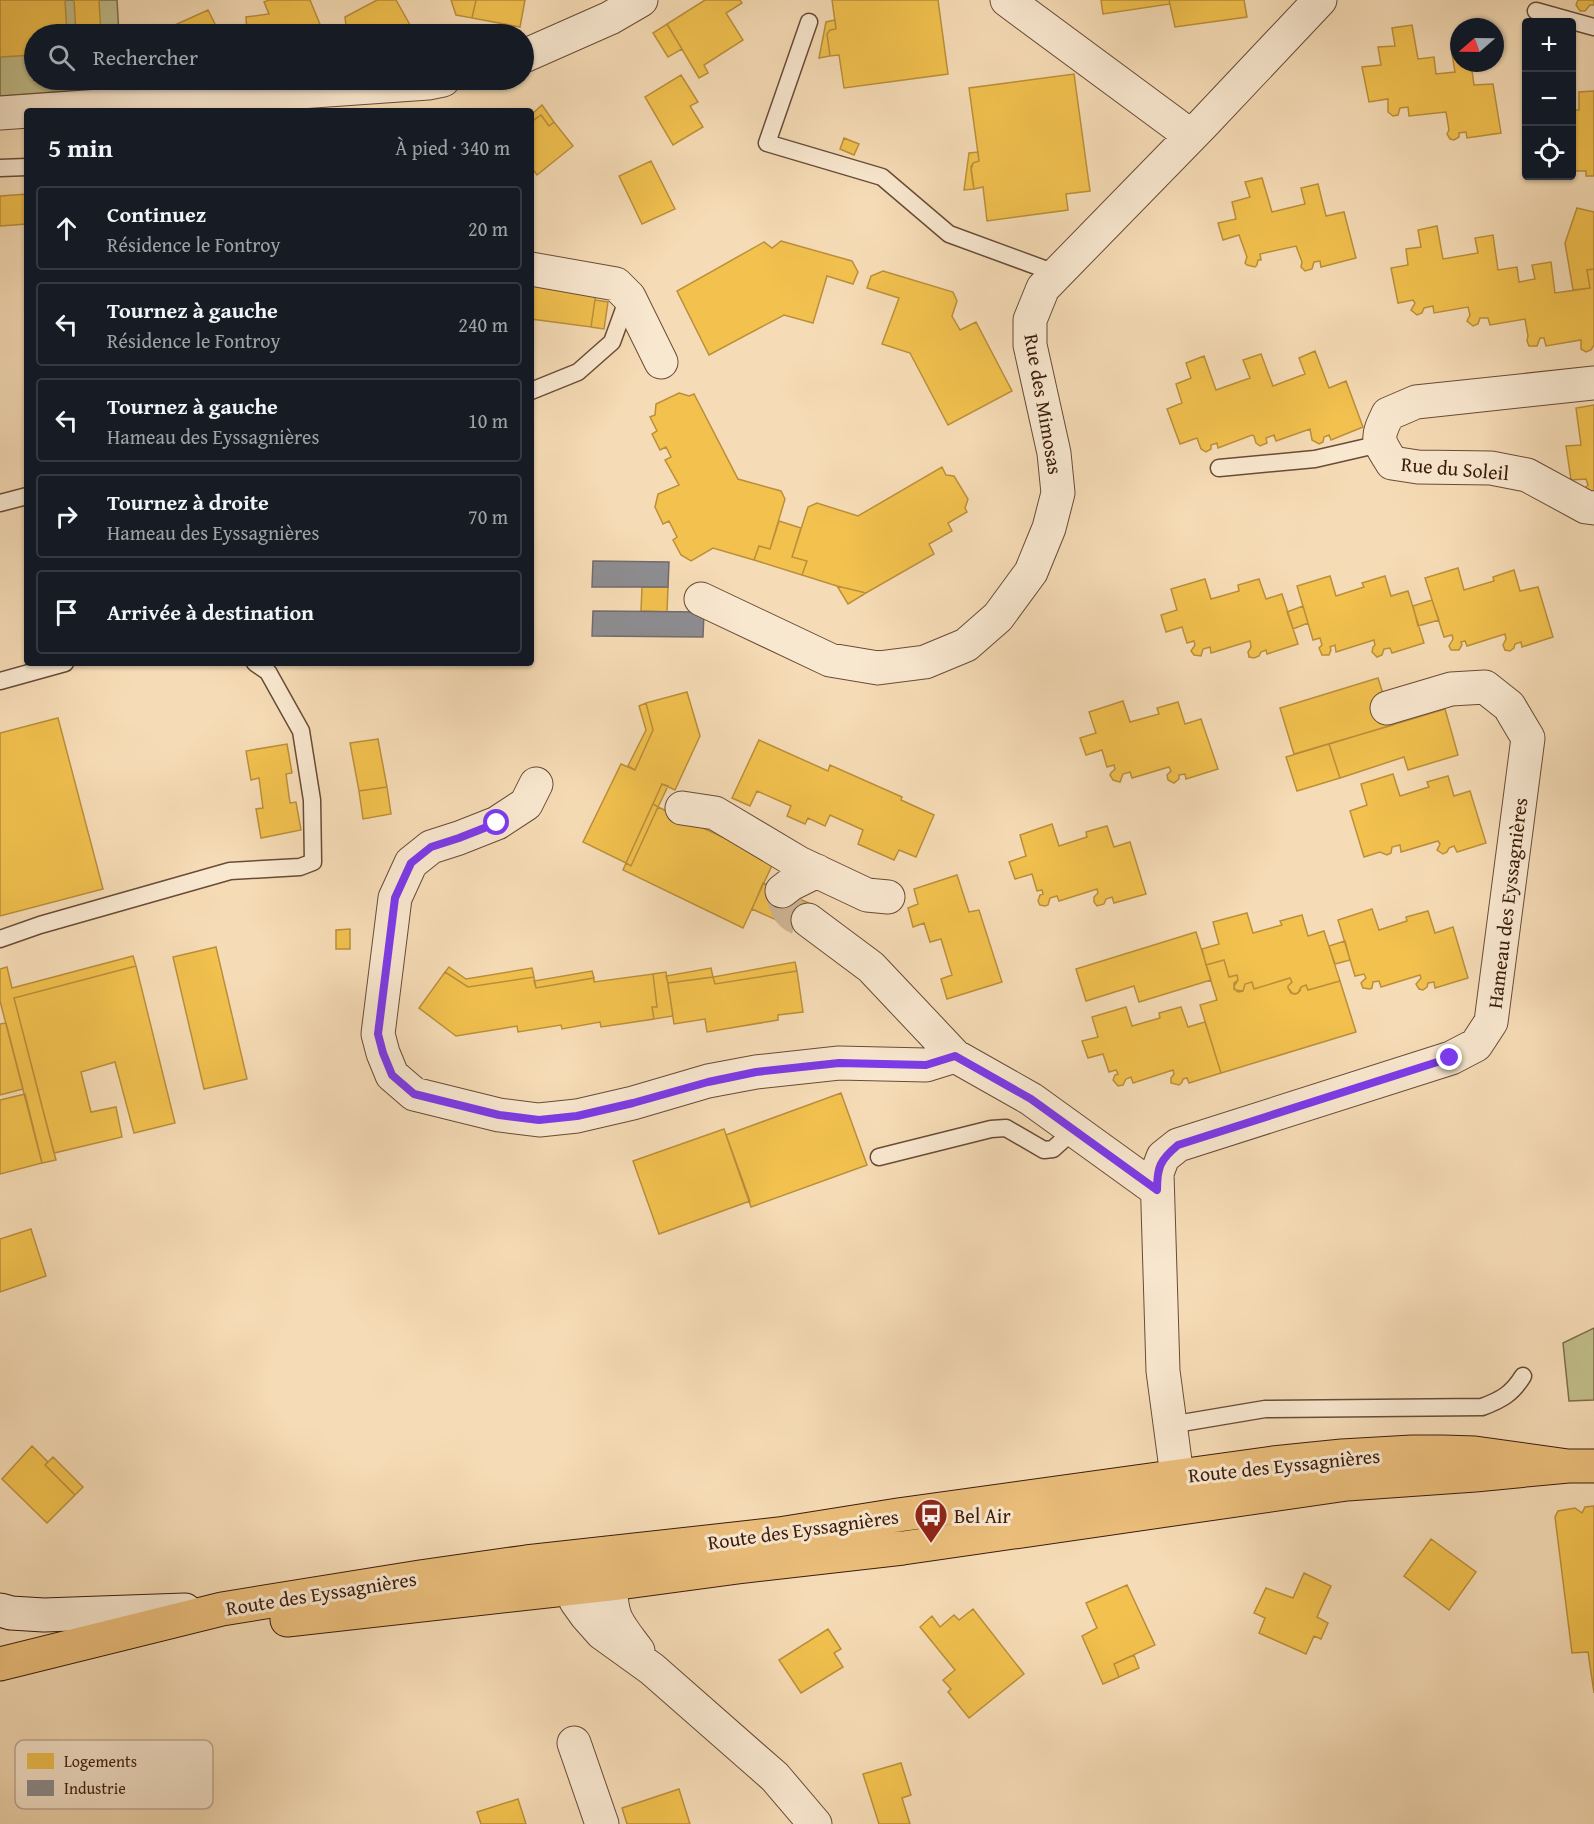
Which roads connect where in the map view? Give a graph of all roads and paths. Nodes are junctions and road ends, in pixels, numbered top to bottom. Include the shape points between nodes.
1 (641, 0) edge
2 (1007, 0) edge
3 (1320, 0) edge
4 (1536, 11) dead end
5 (809, 22) dead end
6 (1594, 27) edge
7 (534, 52) edge
8 (338, 90) edge
9 (106, 108) edge
10 (24, 112) edge
11 (0, 113) edge
12 (1191, 136) junction
13 (24, 167) edge
14 (0, 168) edge
15 (534, 269) edge
16 (1058, 274) junction
17 (628, 297) junction
18 (662, 362) dead end
19 (1594, 383) edge
20 (534, 390) edge
21 (1380, 444) junction
22 (1219, 468) dead end
23 (24, 497) edge
24 (0, 503) edge
25 (1594, 508) edge
26 (701, 599) dead end
27 (54, 666) edge
28 (259, 666) edge
29 (0, 681) edge
30 (1388, 708) dead end
31 (536, 784) dead end
32 (682, 808) dead end
33 (817, 871) junction
34 (782, 891) dead end
35 (888, 897) dead end
36 (808, 920) tunnel mouth
37 (0, 939) edge
38 (955, 1056) junction
39 (1074, 1130) junction
40 (879, 1157) dead end
41 (1157, 1190) junction
42 (1523, 1376) dead end
43 (1170, 1425) junction
44 (1581, 1466) edge
45 (1177, 1476) junction
46 (1203, 1504) junction
47 (779, 1534) junction
48 (957, 1540) junction
49 (526, 1562) junction
50 (590, 1581) junction
51 (222, 1609) junction
52 (0, 1610) edge
53 (112, 1637) junction
54 (0, 1664) edge
55 (574, 1743) dead end
56 (602, 1824) edge
57 (815, 1824) edge

1 - 7 street
2 - 12 street
3 - 12 street, Rue des Mimosas
4 - 6 lane
5 - 16 lane via 767,143 882,177 949,234
8 - 9 street
10 - 11 street
12 - 16 street, Rue des Mimosas
13 - 14 lane
15 - 17 street via 616,284
16 - 26 street, Rue des Mimosas via 1043,288 1030,320 1030,345 1054,453 1058,493 1050,528 1031,572 998,617 966,645 925,662 878,668 830,660
17 - 18 street
17 - 20 lane via 612,342 578,372
19 - 21 street, Rue du Soleil via 1416,402 1388,414 1380,431
21 - 22 lane via 1315,459
21 - 25 street, Rue du Soleil via 1392,463 1491,468 1527,475
23 - 24 lane
27 - 29 lane
28 - 37 lane via 268,672 301,731 312,800 313,861 300,867 230,871
30 - 41 street, Hameau des Eyssagnières via 1450,689 1485,687 1509,706 1528,738 1491,1022 1476,1045 1450,1058 1178,1145 1163,1157 1157,1173
31 - 38 street via 526,804 497,823 431,847 411,863 395,898 378,1034 392,1075 414,1094 499,1115 539,1120 577,1116 756,1072 839,1063 926,1065
32 - 33 street via 715,813
33 - 34 street
33 - 35 street via 867,896
36 - 38 street via 871,967
38 - 39 street via 1031,1099
39 - 40 lane via 1053,1149 1044,1150 1006,1128
39 - 41 street
41 - 43 street, Hameau des Eyssagnières via 1163,1371
42 - 43 lane via 1502,1399 1482,1407 1265,1409
43 - 45 street, Hameau des Eyssagnières
44 - 45 main road, Route des Eyssagnières via 1475,1453 1412,1452 1296,1460
44 - 46 main road, Route des Eyssagnières via 1347,1484
45 - 46 street via 1183,1488
45 - 47 main road, Route des Eyssagnières
45 - 48 street via 1172,1488 1162,1495 1021,1516
46 - 48 main road, Route des Eyssagnières
47 - 49 main road, Route des Eyssagnières
47 - 50 street via 735,1549
48 - 50 main road, Route des Eyssagnières
49 - 50 street
49 - 51 main road, Route des Eyssagnières
50 - 53 main road, Route des Eyssagnières
50 - 57 street via 581,1608 602,1633 652,1669 775,1777
51 - 52 street via 44,1615
51 - 53 main road, Route des Eyssagnières
53 - 54 main road, Route des Eyssagnières
55 - 56 street

